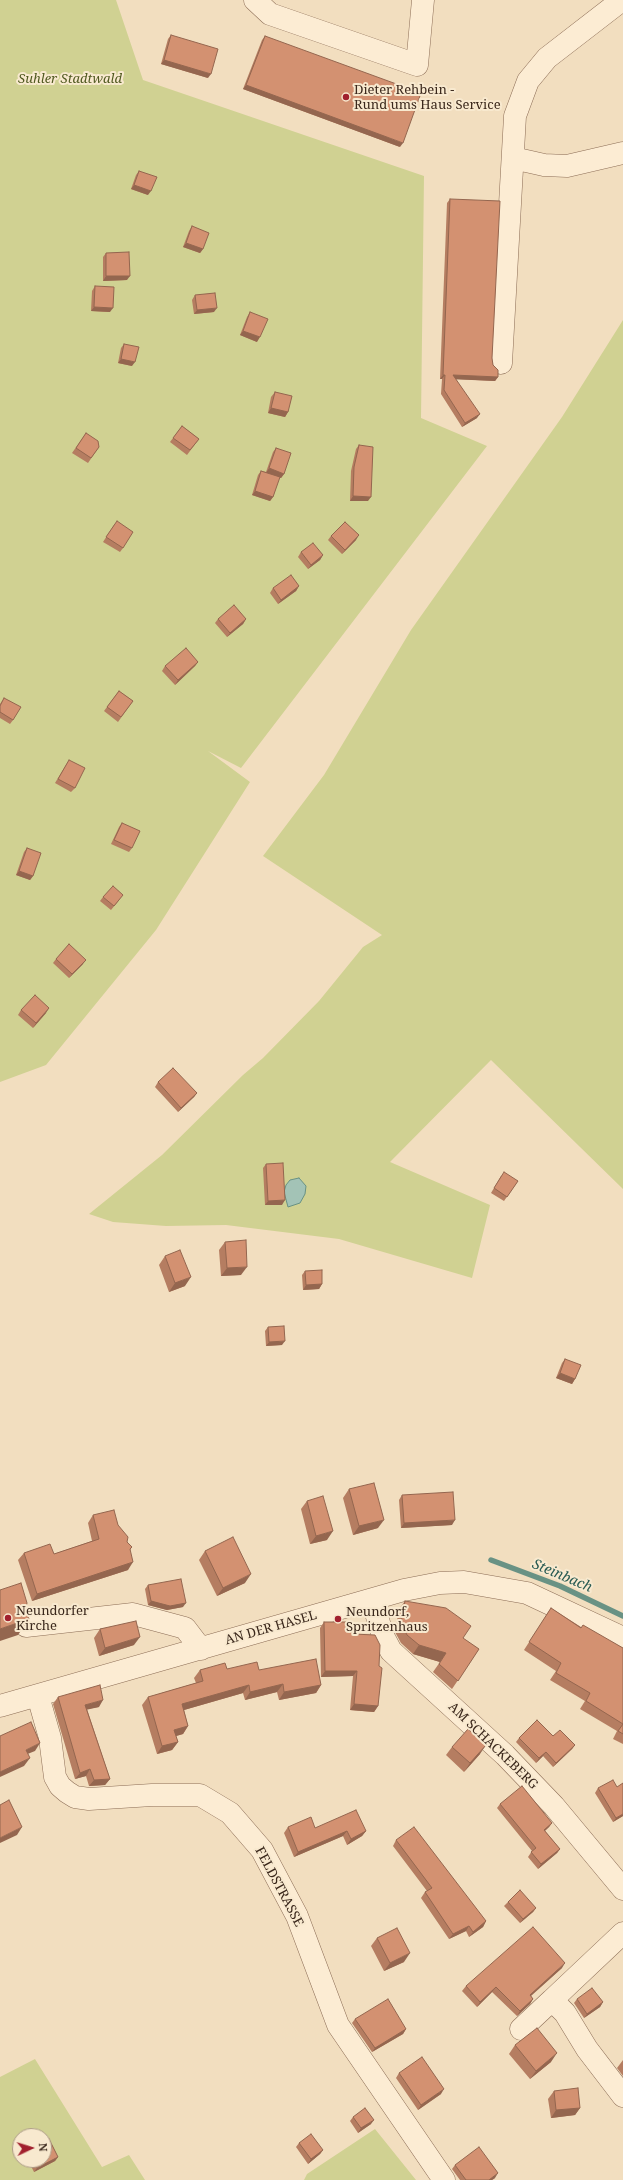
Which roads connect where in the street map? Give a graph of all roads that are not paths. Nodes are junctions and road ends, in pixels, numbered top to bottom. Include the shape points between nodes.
1 (255, 0) edge
2 (424, 0) edge
3 (622, 0) edge
4 (623, 153) edge
5 (513, 158) junction
6 (502, 363) dead end
7 (372, 1600) junction
8 (26, 1626) edge
9 (623, 1638) edge
10 (201, 1649) junction
11 (38, 1696) junction
12 (3, 1704) edge
13 (623, 1890) edge
14 (623, 1933) edge
15 (559, 2007) junction
16 (521, 2029) dead end
17 (623, 2096) edge
18 (444, 2180) edge

1 - 2 street via 270,14 417,66
3 - 5 street via 547,58 528,81 515,116
4 - 5 street via 567,166 544,165
5 - 6 street
7 - 9 street, AN DER HASEL via 440,1583 464,1582 487,1585 527,1593
7 - 10 street, AN DER HASEL
7 - 13 street, AM SCHACKEBERG via 383,1636 391,1651 514,1765 554,1806
8 - 10 street via 133,1614 185,1628
10 - 11 street, AN DER HASEL
11 - 12 street, AN DER HASEL
11 - 18 street, FELDSTRASSE via 50,1738 55,1777 67,1792 75,1797 89,1799 200,1795 230,1813 262,1850 297,1916 338,2025
14 - 15 street
15 - 16 street
15 - 17 street via 586,2049

